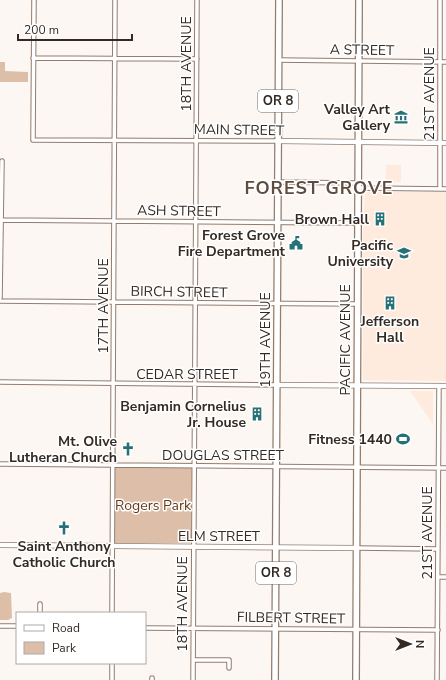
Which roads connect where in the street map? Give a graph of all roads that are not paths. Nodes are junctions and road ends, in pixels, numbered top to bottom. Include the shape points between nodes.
1 (34, 0) edge
2 (115, 0) edge
3 (197, 0) edge
4 (279, 0) edge
5 (359, 0) edge
6 (440, 0) edge
7 (33, 58) junction
8 (115, 59) junction
9 (197, 59) junction
10 (278, 60) junction
11 (359, 60) junction
12 (440, 62) junction
13 (446, 62) edge
14 (115, 139) junction
15 (196, 140) junction
16 (278, 141) junction
17 (358, 142) junction
18 (440, 143) junction
19 (446, 143) edge
20 (2, 161) dead end
21 (278, 182) junction
22 (358, 186) junction
23 (440, 189) junction
24 (446, 189) edge
25 (0, 220) edge
26 (114, 221) junction
27 (196, 222) junction
28 (277, 223) junction
29 (358, 223) junction
30 (0, 300) edge
31 (114, 302) junction
32 (195, 303) junction
33 (277, 304) junction
34 (357, 304) junction
35 (0, 382) edge
36 (113, 384) junction
37 (195, 385) junction
38 (276, 385) junction
39 (357, 386) junction
40 (439, 386) junction
41 (446, 386) edge
42 (0, 464) edge
43 (113, 465) junction
44 (194, 466) junction
45 (276, 466) junction
46 (357, 467) junction
47 (438, 468) junction
48 (446, 468) edge
49 (0, 545) edge
50 (112, 546) junction
51 (194, 547) junction
52 (276, 547) junction
53 (356, 548) junction
54 (438, 549) junction
55 (438, 577) junction
56 (446, 577) edge
57 (40, 604) dead end
58 (40, 612) edge
59 (112, 612) edge
60 (0, 626) edge
61 (16, 626) edge
62 (146, 628) edge
63 (275, 628) junction
64 (194, 629) junction
65 (356, 630) junction
66 (438, 630) junction
67 (193, 660) junction
68 (112, 664) edge
69 (229, 668) dead end
70 (112, 680) edge
71 (193, 680) edge
72 (275, 680) edge
73 (356, 680) edge
74 (437, 680) edge

1 - 7 street
2 - 8 street, 17TH AVENUE
3 - 9 street, 18TH AVENUE
4 - 10 main road, 19TH AVENUE / OR 8
5 - 11 main road, PACIFIC AVENUE
6 - 12 street, 21ST AVENUE
7 - 8 street
7 - 14 street, MAIN STREET via 32,140
8 - 9 street
8 - 14 street, 17TH AVENUE
9 - 15 street, 18TH AVENUE
10 - 11 street, A STREET
10 - 16 main road, 19TH AVENUE / OR 8
11 - 12 street, A STREET
11 - 17 main road, PACIFIC AVENUE
12 - 13 street, A STREET
12 - 18 street, 21ST AVENUE
14 - 15 street, MAIN STREET
14 - 26 street, 17TH AVENUE
15 - 16 street, MAIN STREET
15 - 27 street, 18TH AVENUE
16 - 17 street, MAIN STREET
16 - 21 main road, 19TH AVENUE / OR 8
17 - 18 street, MAIN STREET
17 - 22 main road, PACIFIC AVENUE
18 - 19 street, MAIN STREET
18 - 23 street, 21ST AVENUE
20 - 25 street
21 - 22 street via 354,183
21 - 28 main road, 19TH AVENUE / OR 8
22 - 23 street
22 - 29 main road, PACIFIC AVENUE
23 - 24 street
25 - 26 street, ASH STREET
25 - 30 street
26 - 27 street, ASH STREET
26 - 31 street, 17TH AVENUE
27 - 28 street, ASH STREET
27 - 32 street, 18TH AVENUE
28 - 29 street, ASH STREET
28 - 33 main road, 19TH AVENUE / OR 8
29 - 34 main road, PACIFIC AVENUE
30 - 31 street, BIRCH STREET
31 - 32 street, BIRCH STREET
31 - 36 street, 17TH AVENUE
32 - 33 street, BIRCH STREET
32 - 37 street, 18TH AVENUE
33 - 34 street, BIRCH STREET
33 - 38 main road, 19TH AVENUE / OR 8
34 - 39 main road, PACIFIC AVENUE
35 - 36 street, CEDAR STREET
36 - 37 street, CEDAR STREET
36 - 43 street, 17TH AVENUE
37 - 38 street, CEDAR STREET
37 - 44 street, 18TH AVENUE
38 - 39 street, CEDAR STREET
38 - 45 main road, 19TH AVENUE / OR 8
39 - 40 street, CEDAR STREET
39 - 46 main road, PACIFIC AVENUE
40 - 41 street, CEDAR STREET
40 - 47 street, 21ST AVENUE
42 - 43 street, DOUGLAS STREET
43 - 44 street, DOUGLAS STREET
43 - 50 street, 17TH AVENUE
44 - 45 street, DOUGLAS STREET
44 - 51 street, 18TH AVENUE
45 - 46 street, DOUGLAS STREET
45 - 52 main road, 19TH AVENUE / OR 8
46 - 47 street, DOUGLAS STREET
46 - 53 main road, PACIFIC AVENUE
47 - 48 street, DOUGLAS STREET
47 - 54 street, 21ST AVENUE
49 - 50 street, ELM STREET
50 - 51 street, ELM STREET
50 - 59 street, 17TH AVENUE
51 - 52 street, ELM STREET
51 - 64 street, 18TH AVENUE
52 - 53 street, ELM STREET
52 - 63 main road, 19TH AVENUE / OR 8
53 - 54 street, ELM STREET
53 - 65 main road, PACIFIC AVENUE
54 - 55 street, 21ST AVENUE
55 - 56 street
55 - 66 street, 21ST AVENUE
57 - 58 street
60 - 61 street
62 - 64 street, FILBERT STREET
63 - 64 street, FILBERT STREET
63 - 65 street, FILBERT STREET
63 - 72 main road, 19TH AVENUE / OR 8
64 - 67 street, 18TH AVENUE
65 - 66 street, FILBERT STREET
65 - 73 main road, PACIFIC AVENUE
66 - 74 street, 21ST AVENUE
67 - 69 street via 229,660
67 - 71 street, 18TH AVENUE
68 - 70 street

